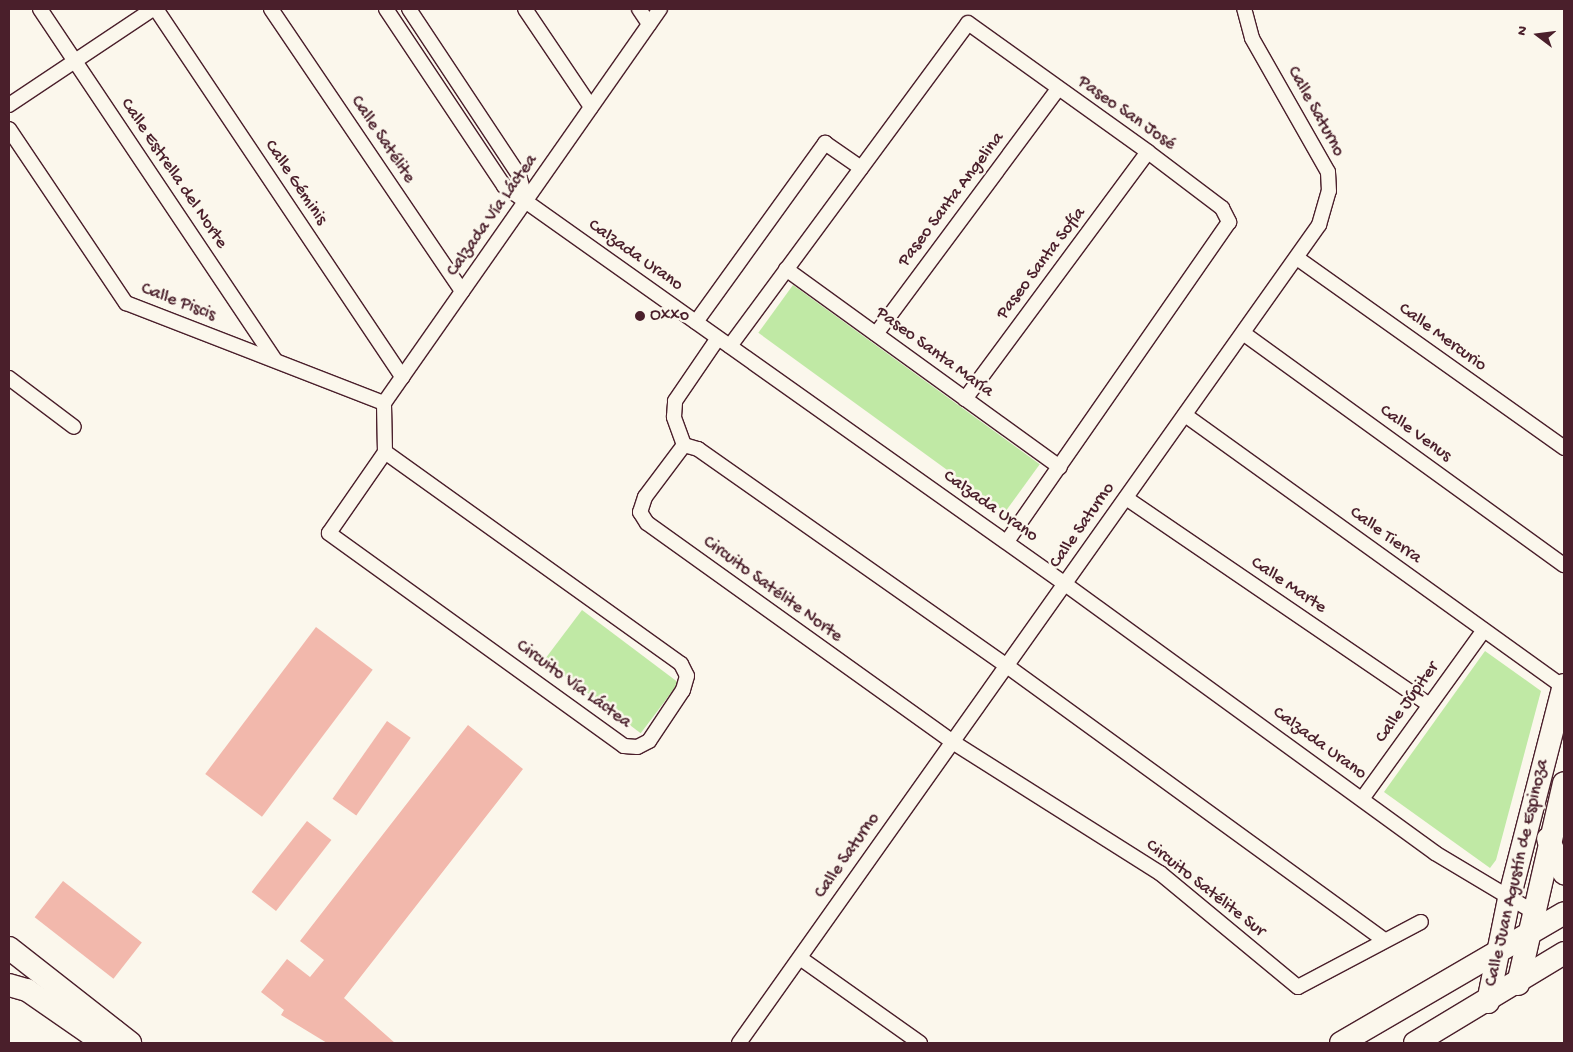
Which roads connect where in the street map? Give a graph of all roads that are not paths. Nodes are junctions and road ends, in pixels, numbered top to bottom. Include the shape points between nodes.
1 (40, 9) edge
2 (155, 9) edge
3 (271, 9) edge
4 (386, 9) edge
5 (409, 9) edge
6 (525, 9) edge
7 (640, 9) edge
8 (660, 9) edge
9 (1244, 9) edge
10 (649, 24) junction
11 (75, 61) junction
12 (1058, 89) junction
13 (9, 105) edge
14 (592, 108) junction
15 (9, 129) edge
16 (1148, 152) junction
17 (861, 168) junction
18 (526, 202) junction
19 (1298, 258) junction
20 (786, 269) junction
21 (462, 292) junction
22 (696, 322) junction
23 (1243, 333) junction
24 (876, 334) junction
25 (724, 342) junction
26 (275, 360) junction
27 (402, 377) junction
28 (9, 378) edge
29 (965, 399) junction
30 (384, 403) junction
31 (1185, 415) junction
32 (74, 427) dead end
33 (684, 445) junction
34 (1564, 448) edge
35 (385, 452) junction
36 (1060, 467) junction
37 (1126, 498) junction
38 (1007, 542) junction
39 (1564, 565) edge
40 (1066, 584) junction
41 (1484, 630) junction
42 (1007, 666) junction
43 (1564, 686) edge
44 (1429, 705) junction
45 (952, 741) junction
46 (1564, 782) edge
47 (1362, 799) junction
48 (1548, 839) junction
49 (1564, 872) edge
50 (1508, 899) junction
51 (1532, 911) junction
52 (1564, 913) edge
53 (1420, 922) dead end
54 (1526, 939) junction
55 (1385, 941) junction
56 (9, 948) edge
57 (1564, 953) edge
58 (1496, 955) junction
59 (800, 958) junction
60 (9, 984) edge
61 (1518, 984) junction
62 (9, 990) edge
63 (1488, 1002) junction
64 (123, 1037) edge
65 (78, 1043) edge
66 (740, 1043) edge
67 (920, 1043) edge
68 (1341, 1043) edge
69 (1415, 1043) edge

1 - 11 street, Calle Estrella del Norte
2 - 11 street
2 - 27 street, Calle Géminis
3 - 21 street, Calle Satélite
4 - 18 street, Calzada Urano via 504,186
5 - 18 street via 519,175
6 - 14 street
7 - 10 street
8 - 10 street, Calzada Vía Láctea
9 - 19 street, Calle Saturno via 1252,38 1328,172 1329,191 1319,225
10 - 14 street, Calzada Vía Láctea
11 - 13 street
11 - 26 street, Calle Estrella del Norte
12 - 16 street, Paseo San José
12 - 17 street, Paseo San José via 968,24
12 - 24 street, Paseo Santa Angelina
14 - 18 street, Calzada Vía Láctea
15 - 26 street, Calle Piscis via 126,303
16 - 29 street, Paseo Santa Sofía
16 - 36 street, Paseo San José via 1222,208 1229,222
17 - 20 street, Paseo San José
17 - 22 street via 825,143
18 - 21 street, Calzada Vía Láctea
18 - 22 street, Calzada Urano
19 - 23 street, Calle Saturno
19 - 34 street, Calle Mercurio
20 - 24 street, Paseo Santa María
20 - 25 street, Paseo San José via 755,311
21 - 27 street, Calzada Vía Láctea
22 - 25 street, Calzada Urano
23 - 31 street, Calle Saturno
23 - 39 street, Calle Venus
24 - 29 street, Paseo Santa María
25 - 33 street via 675,401 674,417
25 - 38 street, Calzada Urano
26 - 30 street, Calle Piscis
27 - 30 street, Calzada Vía Láctea
28 - 32 street
29 - 36 street, Paseo Santa María
30 - 35 street
31 - 37 street, Calle Saturno
31 - 41 street, Calle Tierra
33 - 42 street via 698,449
33 - 45 street, Circuito Satélite Norte via 645,497 640,512 647,523
35 - 35 street, Circuito Vía Láctea via 681,664 688,676 683,690 649,741 637,747 624,746 329,533
36 - 38 street, Paseo San José
37 - 40 street, Calle Saturno
37 - 44 street, Calle Marte
38 - 40 street, Calzada Urano
40 - 42 street, Calle Saturno
40 - 47 street, Calzada Urano
41 - 43 street, Calle Tierra
41 - 44 street, Calle Júpiter
42 - 45 street, Calle Saturno
42 - 55 street
43 - 50 main road, Calle Juan Agustín de Espinoza
44 - 47 street, Calle Júpiter
45 - 55 street, Circuito Satélite Sur via 1160,873 1298,987
45 - 59 street, Calle Saturno
46 - 48 main road, Calle Juan Agustín de Espinoza
47 - 50 street, Calzada Urano
48 - 49 main road
48 - 51 main road, Calle Juan Agustín de Espinoza
50 - 51 street, Calzada Urano
50 - 58 main road, Calle Juan Agustín de Espinoza
51 - 54 main road, Calle Juan Agustín de Espinoza
52 - 54 main road
53 - 55 street, Circuito Satélite Sur
54 - 58 main road
54 - 61 main road, Calle Juan Agustín de Espinoza
56 - 64 main road
57 - 61 main road
58 - 63 main road, Calle Juan Agustín de Espinoza
58 - 68 main road
59 - 66 street, Calle Saturno
59 - 67 street
60 - 64 main road via 27,990 92,1035
61 - 63 main road
62 - 65 main road
63 - 69 main road

